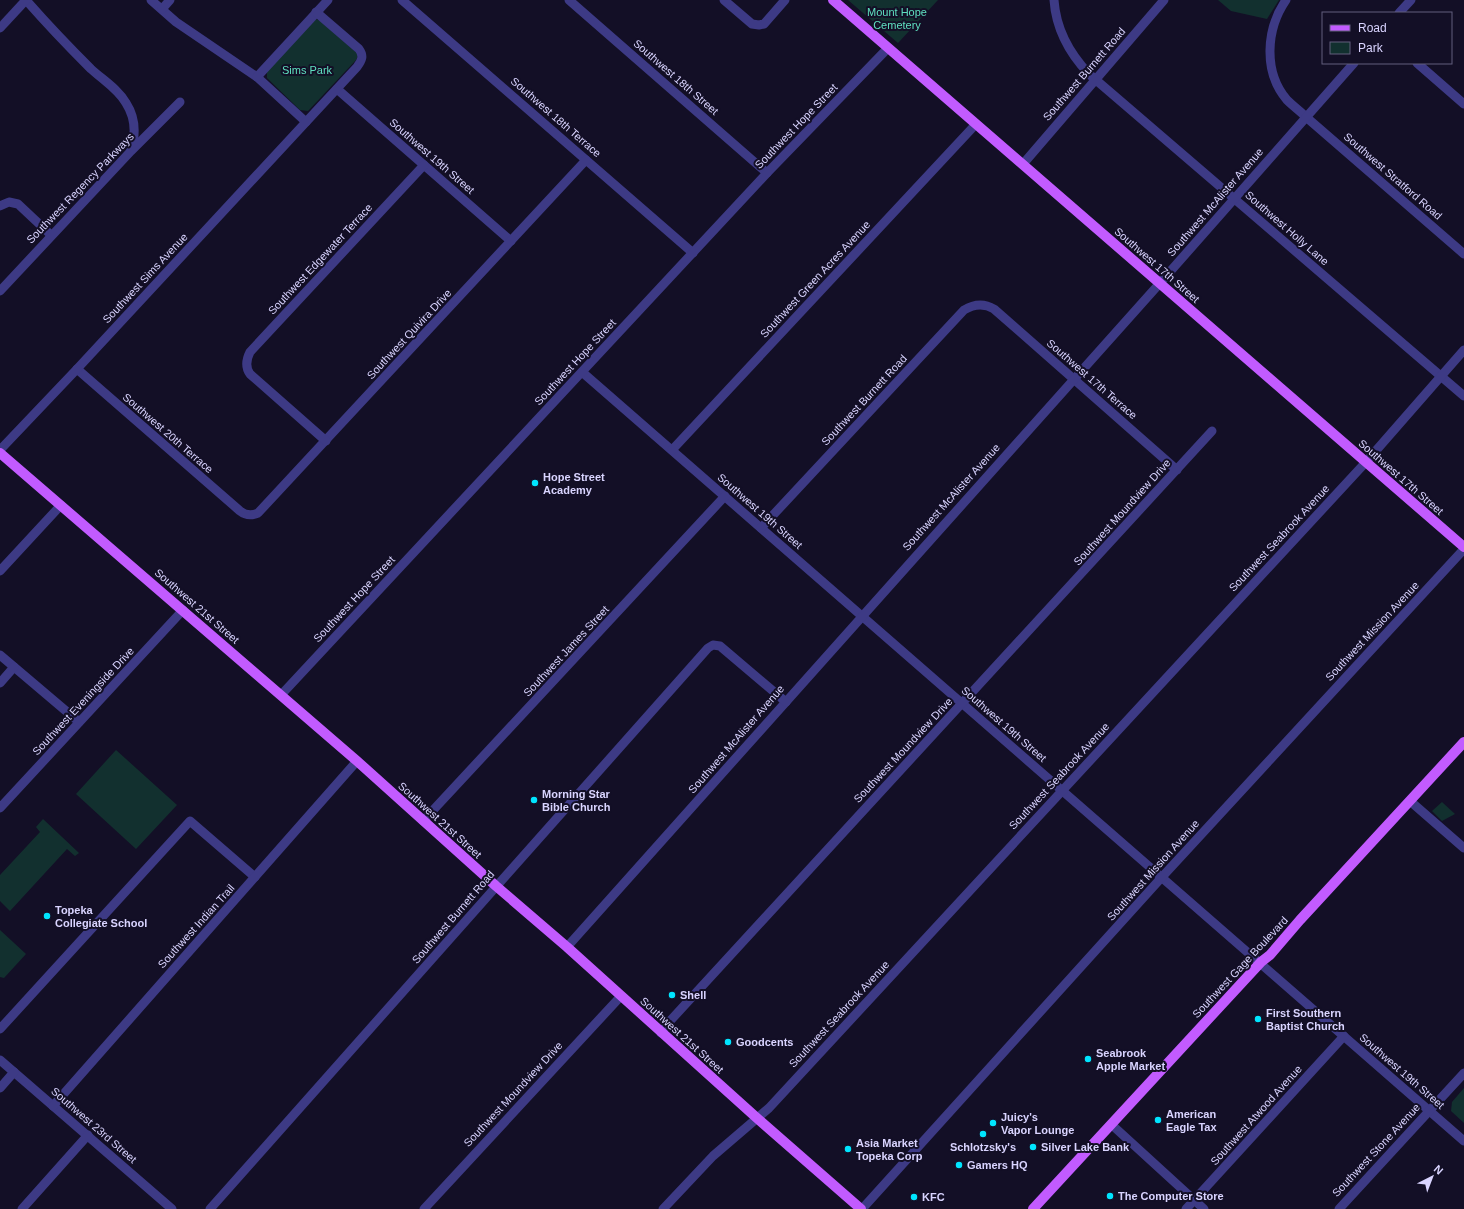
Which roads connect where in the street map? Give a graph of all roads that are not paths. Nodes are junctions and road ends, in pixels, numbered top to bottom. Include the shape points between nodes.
1 (26, 0) edge
2 (151, 0) edge
3 (170, 0) edge
4 (328, 0) edge
5 (402, 0) edge
6 (569, 0) edge
7 (724, 0) edge
8 (785, 0) edge
9 (833, 0) edge
10 (1054, 0) edge
11 (1164, 0) edge
12 (1286, 0) edge
13 (1411, 0) edge
14 (162, 9) junction
15 (316, 12) junction
16 (1400, 12) edge
17 (0, 28) edge
18 (888, 48) junction
19 (1353, 64) edge
20 (1418, 64) edge
21 (257, 77) junction
22 (1095, 79) junction
23 (337, 88) junction
24 (180, 102) dead end
25 (1464, 104) edge
26 (1306, 117) junction
27 (306, 122) junction
28 (976, 124) junction
29 (131, 151) junction
30 (586, 160) junction
31 (1023, 164) junction
32 (424, 165) junction
33 (767, 173) junction
34 (1234, 198) junction
35 (0, 206) edge
36 (51, 235) junction
37 (511, 241) junction
38 (693, 252) junction
39 (1464, 254) edge
40 (1160, 283) junction
41 (0, 291) edge
42 (991, 307) joint
43 (1464, 350) edge
44 (77, 369) junction
45 (582, 372) junction
46 (1441, 376) junction
47 (1074, 379) junction
48 (1464, 396) edge
49 (1212, 431) dead end
50 (326, 441) junction
51 (672, 450) junction
52 (0, 451) edge
53 (1366, 462) junction
54 (1177, 470) junction
55 (725, 496) junction
56 (61, 505) junction
57 (244, 514) joint
58 (761, 528) junction
59 (1464, 548) edge
60 (0, 571) edge
61 (183, 610) junction
62 (861, 615) junction
63 (0, 655) edge
64 (14, 667) junction
65 (0, 683) edge
66 (281, 695) junction
67 (786, 702) junction
68 (963, 703) junction
69 (79, 722) junction
70 (1464, 742) edge
71 (357, 761) junction
72 (1062, 790) junction
73 (1410, 801) junction
74 (0, 808) edge
75 (423, 821) junction
76 (1464, 848) edge
77 (255, 877) junction
78 (1162, 877) junction
79 (496, 886) junction
80 (566, 947) junction
81 (1261, 962) junction
82 (621, 996) junction
83 (0, 1029) edge
84 (661, 1033) junction
85 (1344, 1036) junction
86 (0, 1060) edge
87 (14, 1072) junction
88 (1464, 1073) edge
89 (0, 1088) edge
90 (52, 1106) junction
91 (1429, 1110) junction
92 (758, 1119) junction
93 (1112, 1125) junction
94 (88, 1136) junction
95 (1464, 1141) edge
96 (1194, 1200) junction
97 (22, 1209) edge
98 (172, 1209) edge
99 (210, 1209) edge
100 (424, 1209) edge
101 (663, 1209) edge
102 (861, 1209) edge
103 (1033, 1209) edge
104 (1186, 1209) edge
105 (1204, 1209) edge
106 (1339, 1209) edge

1 - 17 street
1 - 29 street via 68,46 121,94 134,125
2 - 14 street
3 - 14 street
4 - 15 street
5 - 30 street, Southwest 18th Terrace
6 - 33 street, Southwest 18th Street
7 - 8 street via 752,24 759,26 764,24
9 - 18 main road, Southwest 17th Street
10 - 22 street via 1063,37 1074,57
11 - 22 street, Southwest Burnett Road
12 - 26 street, Southwest Stratford Road via 1272,28 1271,62 1278,86 1285,97
13 - 16 street
14 - 21 street via 176,22
15 - 21 street
15 - 23 street, Southwest Sims Avenue via 361,52 362,60
18 - 28 main road, Southwest 17th Street
18 - 33 street, Southwest Hope Street
19 - 26 street, Southwest McAlister Avenue
20 - 25 street
21 - 27 street
22 - 31 street, Southwest Burnett Road
22 - 34 street, Southwest Holly Lane
23 - 27 street, Southwest Sims Avenue
23 - 32 street, Southwest 19th Street
24 - 29 street, Southwest Regency Parkways
26 - 34 street, Southwest McAlister Avenue
26 - 39 street, Southwest Stratford Road
27 - 44 street, Southwest Sims Avenue
28 - 31 main road, Southwest 17th Street
28 - 51 street, Southwest Green Acres Avenue
29 - 36 street, Southwest Regency Parkways
30 - 37 street, Southwest Quivira Drive
30 - 38 street, Southwest 18th Terrace
31 - 40 main road, Southwest 17th Street
32 - 37 street, Southwest 19th Street
32 - 50 street, Southwest Edgewater Terrace via 250,352 246,363 250,374
33 - 38 street, Southwest Hope Street
34 - 40 street, Southwest McAlister Avenue
34 - 46 street, Southwest Holly Lane
35 - 36 street via 9,202 18,204
36 - 41 street, Southwest Regency Parkways
37 - 50 street, Southwest Quivira Drive
38 - 45 street, Southwest Hope Street
40 - 47 street, Southwest McAlister Avenue
40 - 53 main road, Southwest 17th Street
42 - 47 street, Southwest 17th Terrace
42 - 58 street, Southwest Burnett Road via 974,305 964,310
43 - 46 street, Southwest Seabrook Avenue
44 - 52 street, Southwest Sims Avenue
44 - 57 street, Southwest 20th Terrace
45 - 51 street, Southwest 19th Street
45 - 66 street, Southwest Hope Street
46 - 48 street, Southwest Holly Lane
46 - 53 street, Southwest Seabrook Avenue
47 - 54 street, Southwest 17th Terrace
47 - 62 street, Southwest McAlister Avenue
49 - 54 street, Southwest Moundview Drive
50 - 57 street, Southwest Quivira Drive via 258,513
51 - 55 street, Southwest 19th Street
52 - 56 main road, Southwest 21st Street
53 - 59 main road, Southwest 17th Street
53 - 72 street, Southwest Seabrook Avenue
54 - 68 street, Southwest Moundview Drive
55 - 58 street, Southwest 19th Street
55 - 75 street, Southwest James Street
56 - 60 street
56 - 61 main road, Southwest 21st Street
58 - 62 street, Southwest 19th Street
59 - 78 street, Southwest Mission Avenue
61 - 66 main road, Southwest 21st Street
61 - 69 street, Southwest Eveningside Drive
62 - 67 street, Southwest McAlister Avenue
62 - 68 street, Southwest 19th Street
63 - 64 street
64 - 65 street
64 - 69 street
66 - 71 main road, Southwest 21st Street
67 - 79 street, Southwest Burnett Road via 720,646 708,648
67 - 80 street, Southwest McAlister Avenue
68 - 72 street, Southwest 19th Street
68 - 84 street, Southwest Moundview Drive
69 - 74 street, Southwest Eveningside Drive
70 - 73 main road, Southwest Gage Boulevard
71 - 75 main road, Southwest 21st Street
71 - 77 street, Southwest Indian Trail
72 - 78 street, Southwest 19th Street
72 - 92 street, Southwest Seabrook Avenue
73 - 76 street
73 - 81 main road, Southwest Gage Boulevard
75 - 79 main road, Southwest 21st Street
77 - 83 street via 190,821
77 - 90 street, Southwest Indian Trail
78 - 81 street, Southwest 19th Street
78 - 102 street, Southwest Mission Avenue
79 - 80 main road, Southwest 21st Street
79 - 99 street, Southwest Burnett Road
80 - 82 main road, Southwest 21st Street
81 - 85 street, Southwest 19th Street
81 - 93 main road, Southwest Gage Boulevard
82 - 84 main road, Southwest 21st Street
82 - 100 street, Southwest Moundview Drive
84 - 92 main road, Southwest 21st Street
85 - 91 street, Southwest 19th Street
85 - 96 street, Southwest Atwood Avenue
86 - 87 street, Southwest 23rd Street
87 - 89 street
87 - 90 street, Southwest 23rd Street
88 - 91 street, Southwest Stone Avenue
90 - 94 street, Southwest 23rd Street
91 - 95 street, Southwest 19th Street
91 - 106 street, Southwest Stone Avenue
92 - 101 street, Southwest Seabrook Avenue via 718,1152
92 - 102 main road, Southwest 21st Street
93 - 96 street
93 - 103 main road, Southwest Gage Boulevard
94 - 97 street
94 - 98 street, Southwest 23rd Street
96 - 104 street, Southwest Atwood Avenue
96 - 105 street

